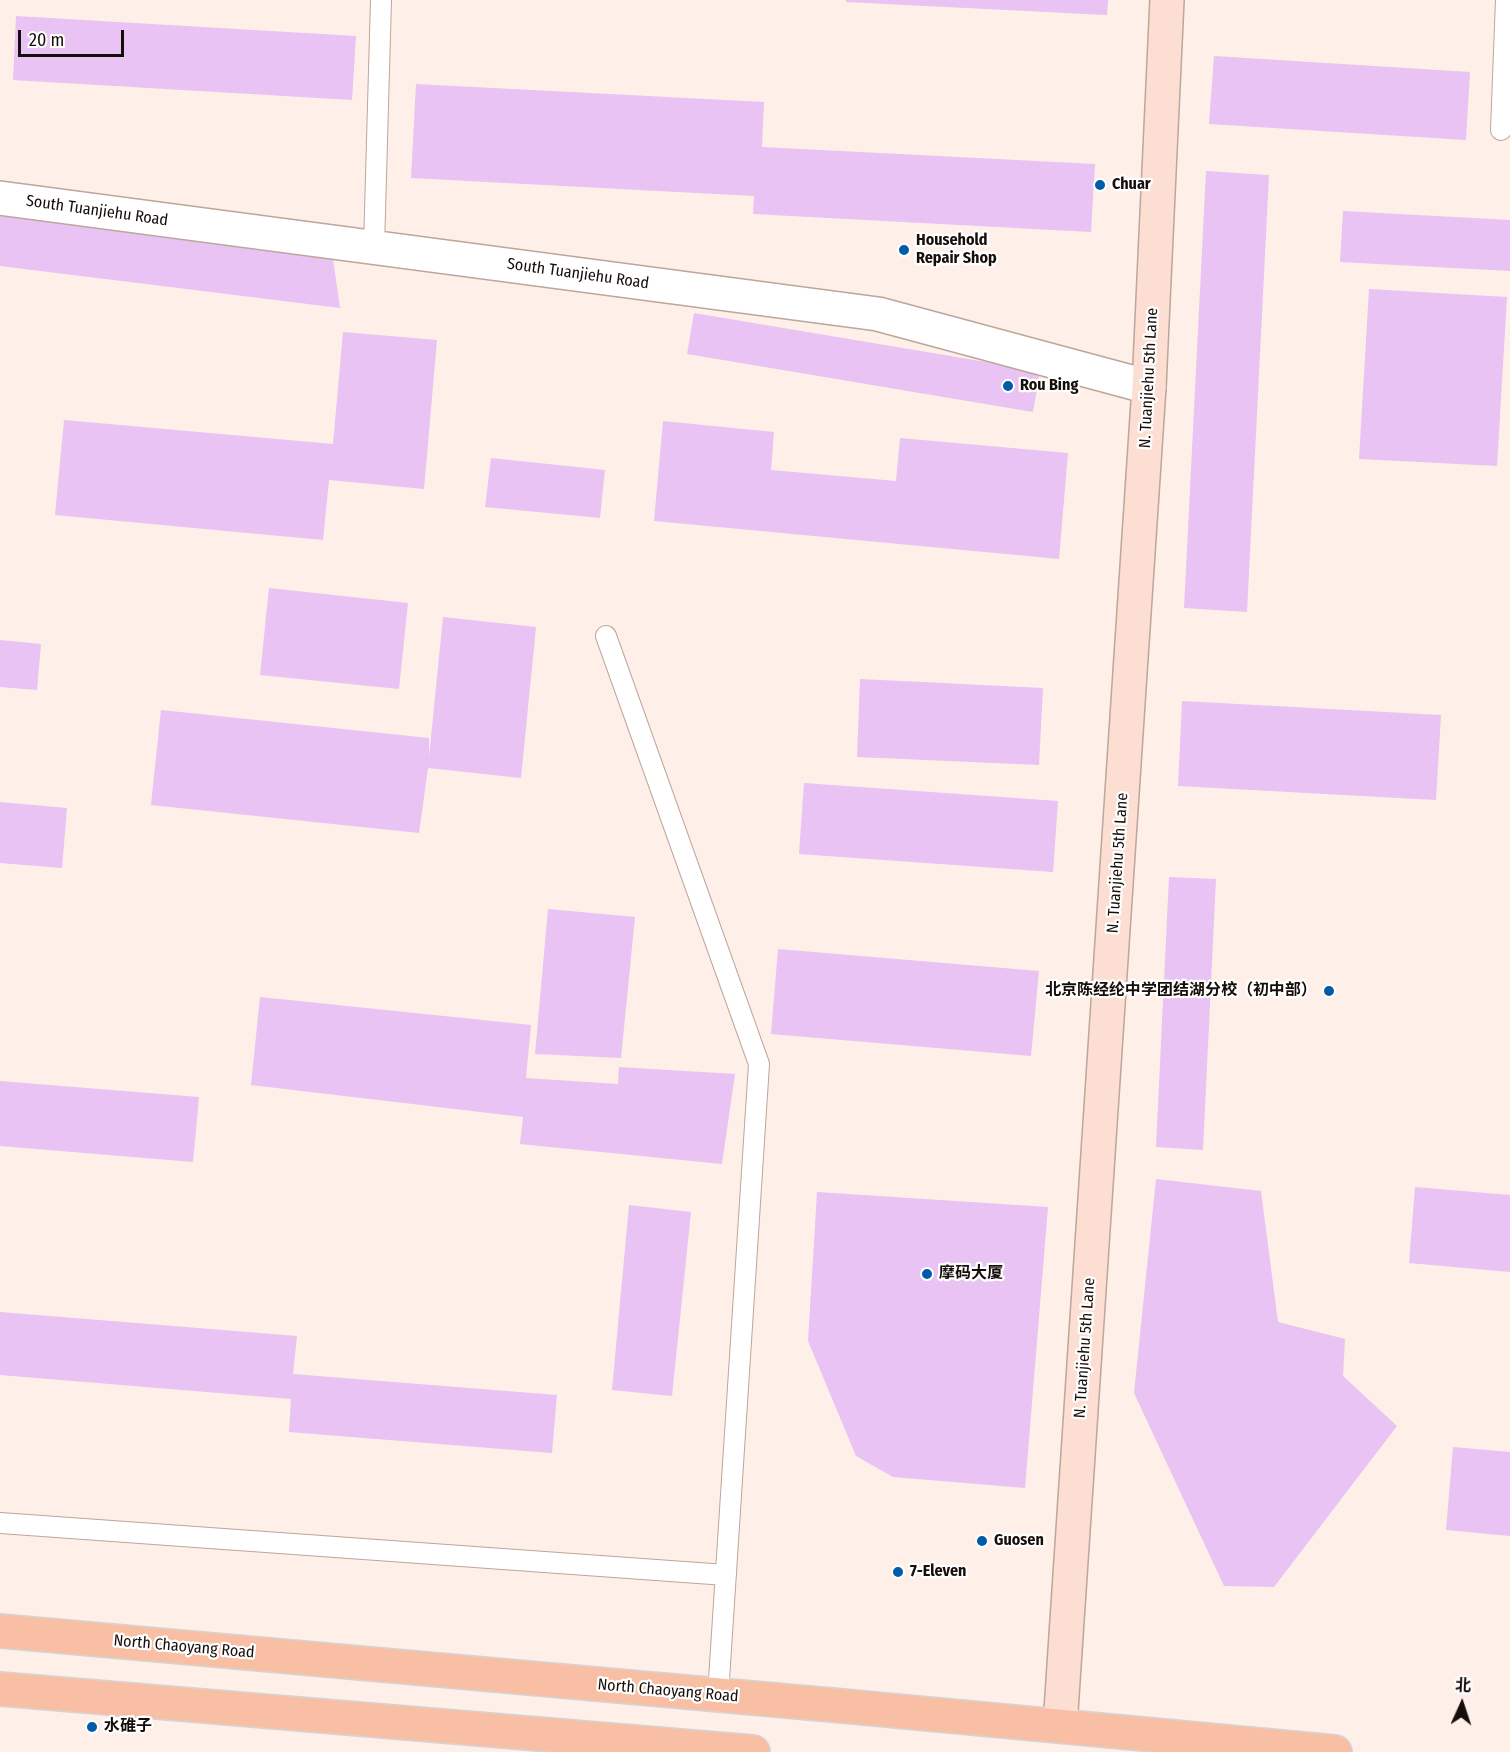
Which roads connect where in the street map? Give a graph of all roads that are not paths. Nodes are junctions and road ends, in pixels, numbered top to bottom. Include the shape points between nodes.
1 (381, 0) edge
2 (1167, 0) edge
3 (1506, 0) edge
4 (1501, 130) dead end
5 (0, 198) edge
6 (374, 247) junction
7 (1149, 387) junction
8 (606, 636) dead end
9 (0, 1523) edge
10 (726, 1575) junction
11 (0, 1631) edge
12 (0, 1689) edge
13 (718, 1695) junction
14 (1060, 1726) junction
15 (753, 1752) edge
16 (1335, 1752) edge

1 - 6 lane
2 - 7 street, N. Tuanjiehu 5th Lane
3 - 4 lane
5 - 6 street, South Tuanjiehu Road
6 - 7 street, South Tuanjiehu Road via 878,314
7 - 14 street, N. Tuanjiehu 5th Lane
8 - 10 lane via 759,1064
9 - 10 lane
10 - 13 lane
11 - 13 main road, North Chaoyang Road
12 - 15 main road
13 - 14 main road, North Chaoyang Road
14 - 16 main road, North Chaoyang Road

